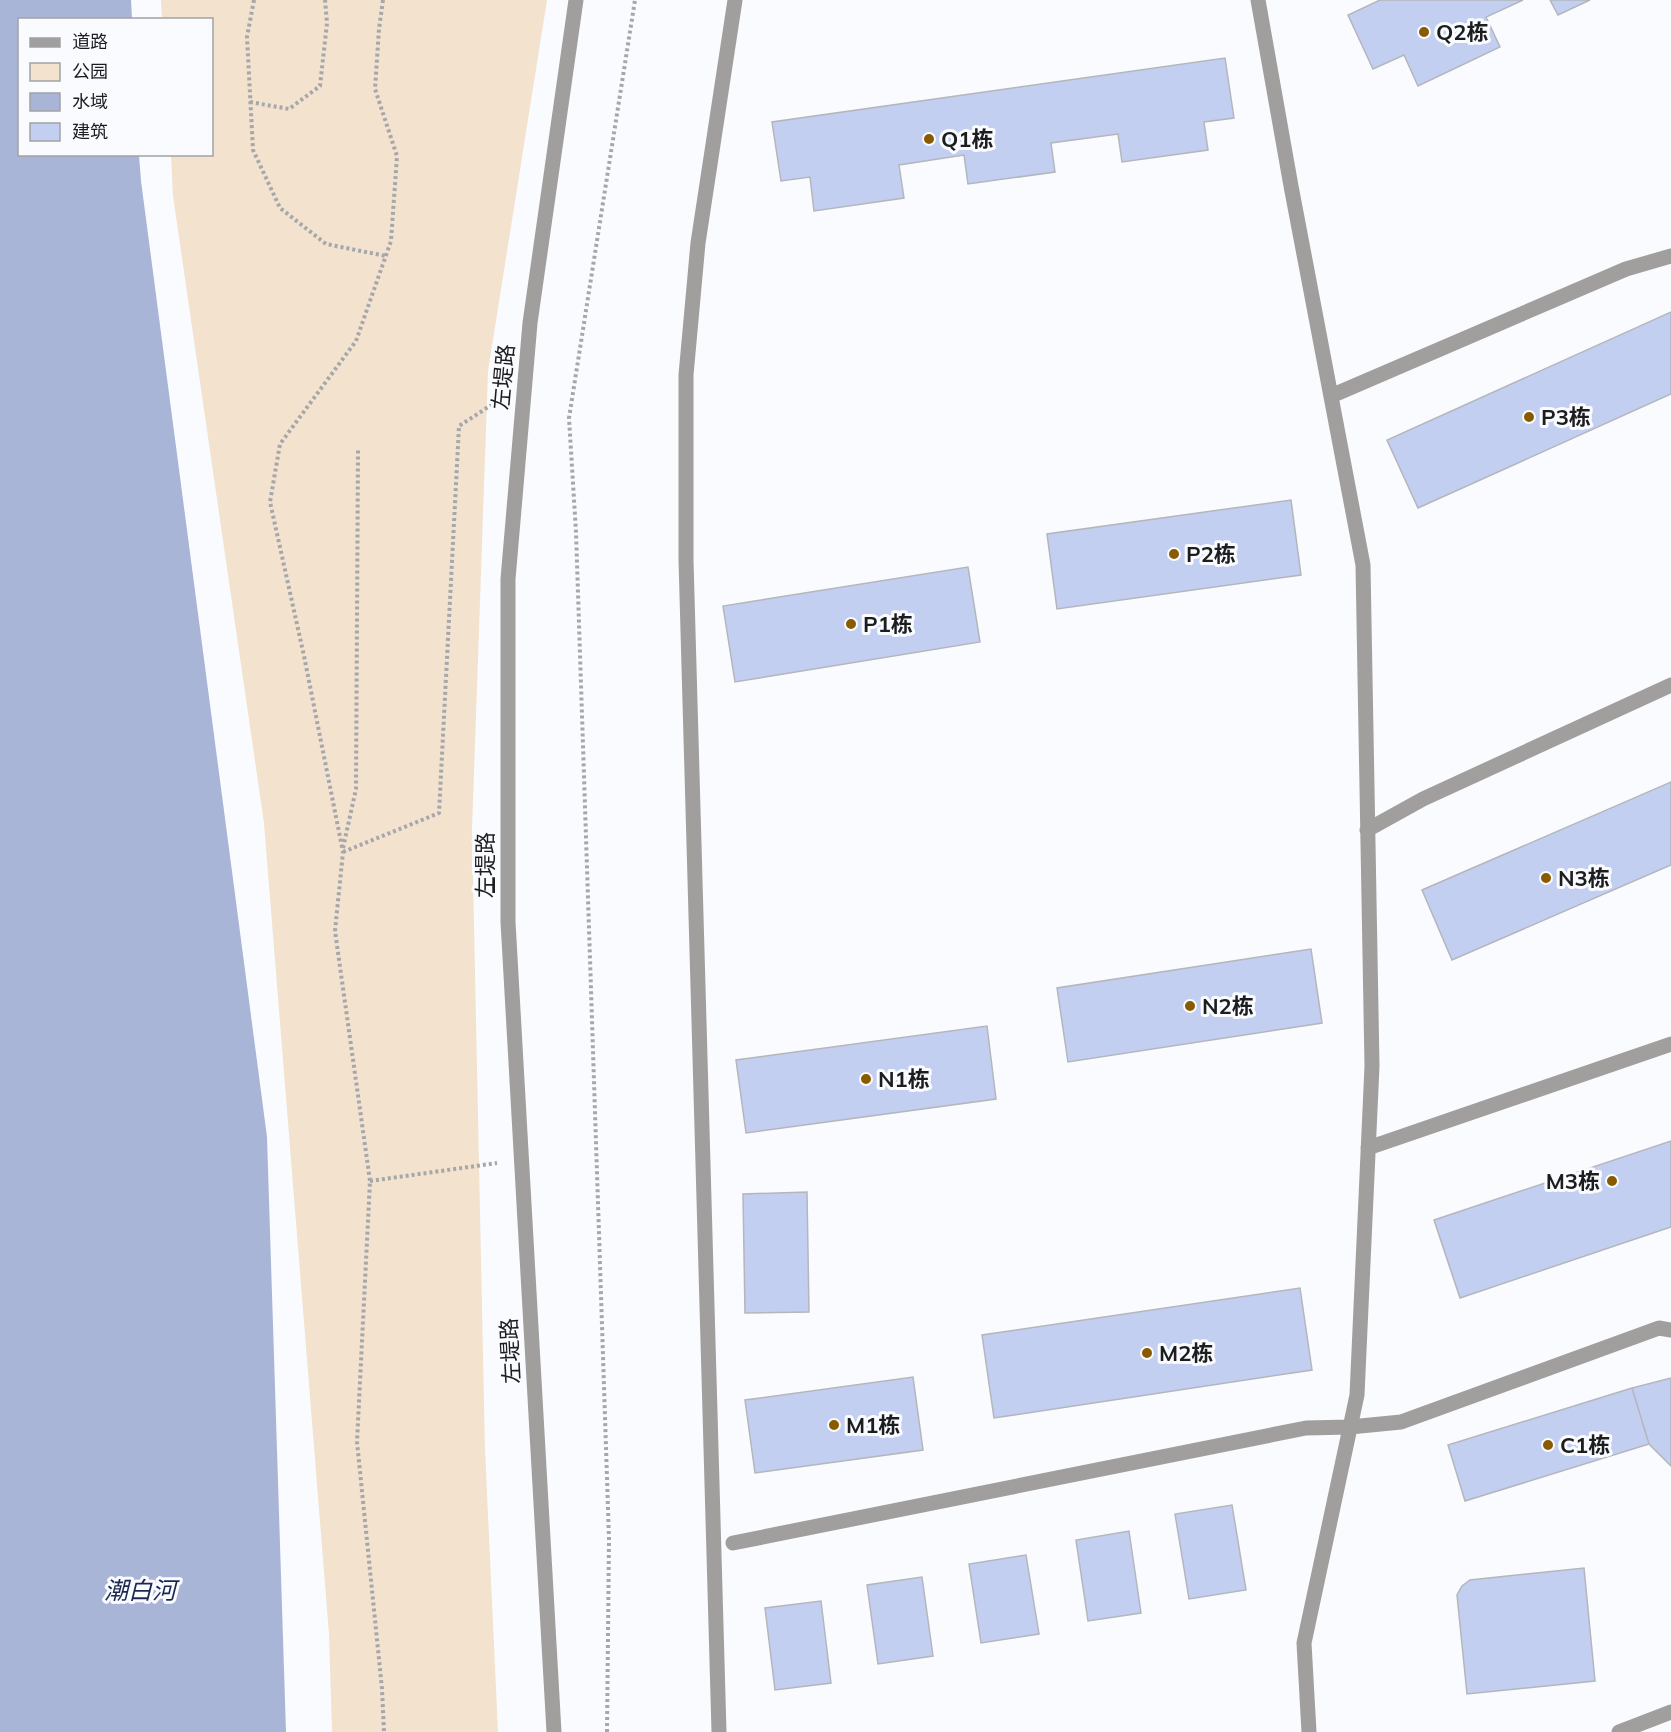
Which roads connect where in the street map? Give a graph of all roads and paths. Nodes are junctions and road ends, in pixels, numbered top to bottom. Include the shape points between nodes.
1 (254, 0) edge
2 (325, 0) edge
3 (383, 0) edge
4 (576, 0) edge
5 (635, 0) edge
6 (735, 0) edge
7 (1258, 0) edge
8 (250, 102) junction
9 (387, 256) junction
10 (1671, 256) edge
11 (525, 383) junction
12 (1331, 396) junction
13 (358, 449) dead end
14 (1671, 685) edge
15 (1367, 830) junction
16 (342, 852) junction
17 (1671, 1044) edge
18 (1368, 1148) junction
19 (522, 1160) junction
20 (370, 1181) junction
21 (1671, 1330) edge
22 (1350, 1427) junction
23 (733, 1543) dead end
24 (1671, 1712) edge
25 (384, 1732) edge
26 (554, 1732) edge
27 (607, 1732) edge
28 (719, 1732) edge
29 (1309, 1732) edge
30 (1619, 1732) edge

1 - 8 path via 247,37
2 - 8 path via 327,23 320,86 289,109
3 - 9 path via 375,89 397,156 392,241
4 - 11 street, 左堤路
5 - 27 path via 569,418 609,1539
6 - 28 street via 698,243 686,375 686,561
7 - 12 street
8 - 9 path via 253,150 280,208 326,244
9 - 16 path via 357,341 280,444 270,502
10 - 12 street via 1626,269
11 - 16 path via 459,426 439,813
11 - 19 street, 左堤路 via 508,579 508,921
12 - 15 street via 1363,565
13 - 16 path via 356,789
14 - 15 street via 1423,799
15 - 18 street via 1372,1066
16 - 20 path via 335,931
17 - 18 street
18 - 22 street via 1357,1395
19 - 20 path
19 - 26 street, 左堤路
20 - 25 path via 357,1442
21 - 22 street via 1659,1328 1401,1422
22 - 23 street via 1306,1428
22 - 29 street via 1304,1643
24 - 30 street

